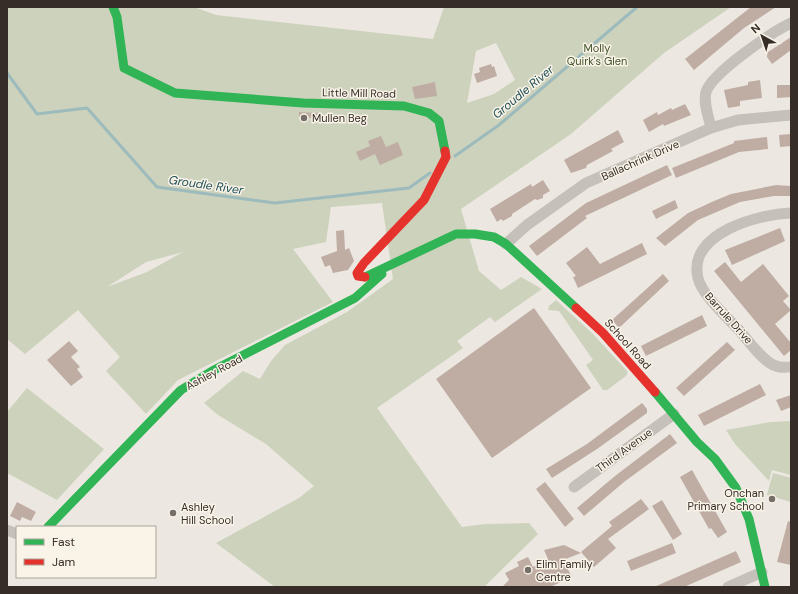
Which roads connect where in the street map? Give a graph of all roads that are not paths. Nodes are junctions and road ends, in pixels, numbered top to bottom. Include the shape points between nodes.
1 (113, 7) edge
2 (791, 23) edge
3 (791, 115) edge
4 (711, 128) junction
5 (791, 213) edge
6 (506, 244) junction
7 (389, 267) junction
8 (791, 367) edge
9 (674, 414) junction
10 (574, 487) dead end
11 (49, 526) edge
12 (762, 572) junction
13 (728, 587) edge
14 (765, 587) edge

1 - 7 street, Little Mill Road via 117,16 124,68 175,93 303,103 404,106 429,113 439,121 446,157 424,200 357,273 363,277
2 - 4 street via 748,51 714,80 706,92 705,104
3 - 4 street, Ballachrink Drive via 738,120
4 - 6 street, Ballachrink Drive via 586,184 527,225
5 - 8 street, Barrule Drive via 773,213 741,222 718,235 705,247 698,262 698,278 703,290 768,362 777,367
6 - 7 street, School Road via 494,237 456,234
6 - 9 street, School Road via 603,333
7 - 11 street, Ashley Road via 355,298 212,371 181,390
9 - 10 street, Third Avenue
9 - 12 street, School Road via 736,486 749,519
12 - 13 street
12 - 14 street, School Road

